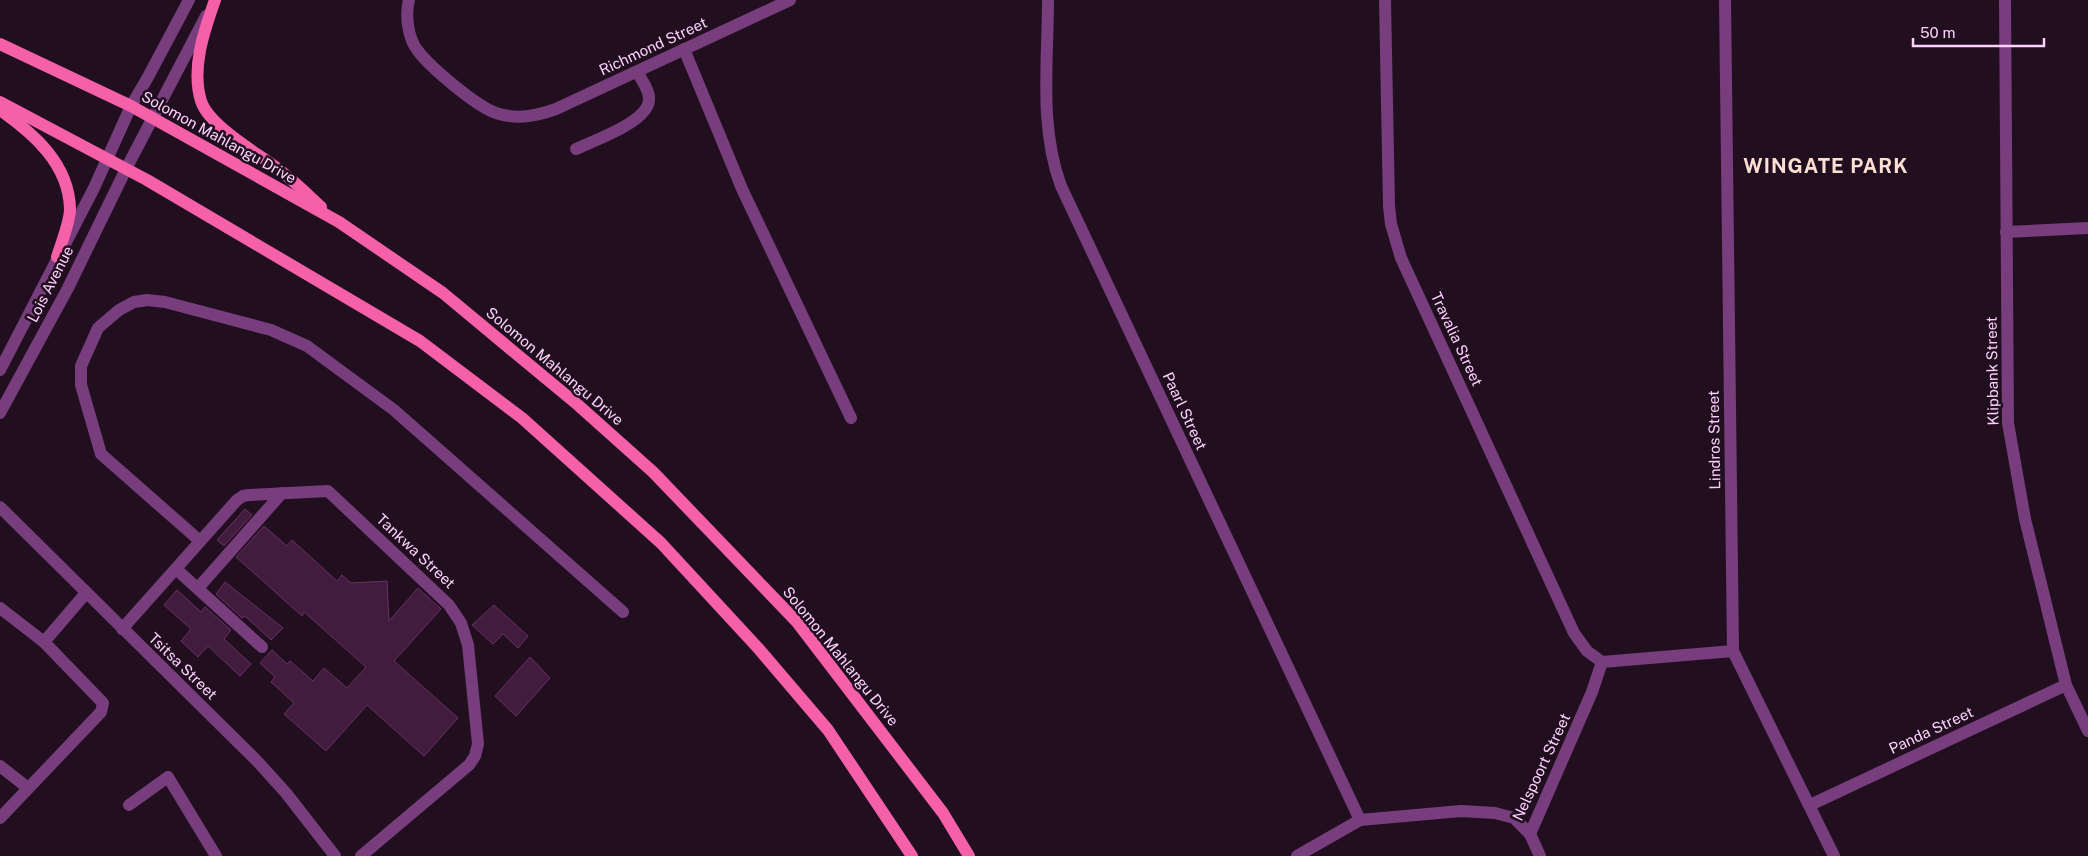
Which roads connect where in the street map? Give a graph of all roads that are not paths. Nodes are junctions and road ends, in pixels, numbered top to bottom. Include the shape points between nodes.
1 (189, 0) edge
2 (214, 0) edge
3 (409, 0) edge
4 (790, 0) edge
5 (1048, 0) edge
6 (1385, 0) edge
7 (1725, 0) edge
8 (2005, 0) edge
9 (0, 44) edge
10 (684, 49) junction
11 (637, 72) junction
12 (0, 102) edge
13 (130, 106) junction
14 (0, 110) edge
15 (152, 118) junction
16 (576, 150) dead end
17 (106, 158) junction
18 (126, 169) junction
19 (339, 222) junction
20 (2088, 228) edge
21 (2006, 232) junction
22 (58, 258) junction
23 (0, 370) edge
24 (0, 413) edge
25 (851, 418) dead end
26 (282, 493) junction
27 (0, 507) edge
28 (200, 541) junction
29 (176, 569) junction
30 (198, 588) junction
31 (86, 593) junction
32 (0, 608) edge
33 (623, 612) dead end
34 (122, 629) junction
35 (44, 642) junction
36 (262, 647) dead end
37 (1733, 651) junction
38 (1602, 662) junction
39 (2066, 685) junction
40 (2088, 731) edge
41 (0, 766) edge
42 (28, 788) junction
43 (130, 805) dead end
44 (1810, 805) junction
45 (0, 818) edge
46 (1360, 820) junction
47 (1530, 834) junction
48 (216, 856) edge
49 (335, 856) edge
50 (361, 856) edge
51 (912, 856) edge
52 (969, 856) edge
53 (1296, 856) edge
54 (1540, 856) edge
55 (1834, 856) edge

1 - 13 street, Lois Avenue
2 - 15 street, Lois Avenue
2 - 19 main road via 197,74 201,102 220,128 279,170
3 - 11 street, Richmond Street via 408,20 417,51 480,105 496,113 528,117 556,110
4 - 10 street, Richmond Street
5 - 46 street, Paarl Street via 1047,121 1053,163 1061,186
6 - 38 street, Travalia Street via 1389,206 1394,237 1579,643
7 - 37 street, Lindros Street
8 - 21 street, Klipbank Street
9 - 13 main road, Solomon Mahlangu Drive
10 - 11 street, Richmond Street
10 - 25 street via 742,190
11 - 16 street via 649,96 647,109 624,126
12 - 17 main road
13 - 15 main road, Solomon Mahlangu Drive
13 - 17 street, Lois Avenue
14 - 22 main road via 47,150 65,182 70,210
15 - 18 street, Lois Avenue
15 - 19 main road, Solomon Mahlangu Drive
17 - 18 main road
17 - 22 street, Lois Avenue
18 - 24 street, Lois Avenue via 68,288
18 - 51 main road via 420,341 522,418 661,543 758,648 828,730
19 - 52 main road, Solomon Mahlangu Drive via 443,293 653,472 797,622 943,813
20 - 21 street
21 - 39 street, Klipbank Street via 2008,423 2025,519
22 - 23 street, Lois Avenue
26 - 28 street, Tankwa Street via 243,496
26 - 30 street
26 - 50 street, Tankwa Street via 328,491 332,494 449,605 468,645 478,744 475,756 469,765
27 - 31 street, Tsitsa Street
28 - 29 street, Tankwa Street
28 - 33 street via 101,454 80,385 81,366 98,328 134,302 165,302 271,330 307,346 394,410
29 - 30 street
29 - 34 street, Tankwa Street
30 - 36 street
31 - 34 street, Tsitsa Street
31 - 35 street
32 - 35 street
34 - 49 street, Tsitsa Street via 257,761
35 - 42 street via 103,703 100,712
37 - 38 street
37 - 44 street, Lindros Street
38 - 47 street, Nelspoort Street
39 - 40 street, Klipbank Street
39 - 44 street, Panda Street
41 - 42 street
42 - 45 street
43 - 48 street via 168,777
44 - 55 street, Lindros Street
46 - 47 street, Nelspoort Street via 1461,812 1495,813 1514,818
46 - 53 street, Nelspoort Street
47 - 54 street

